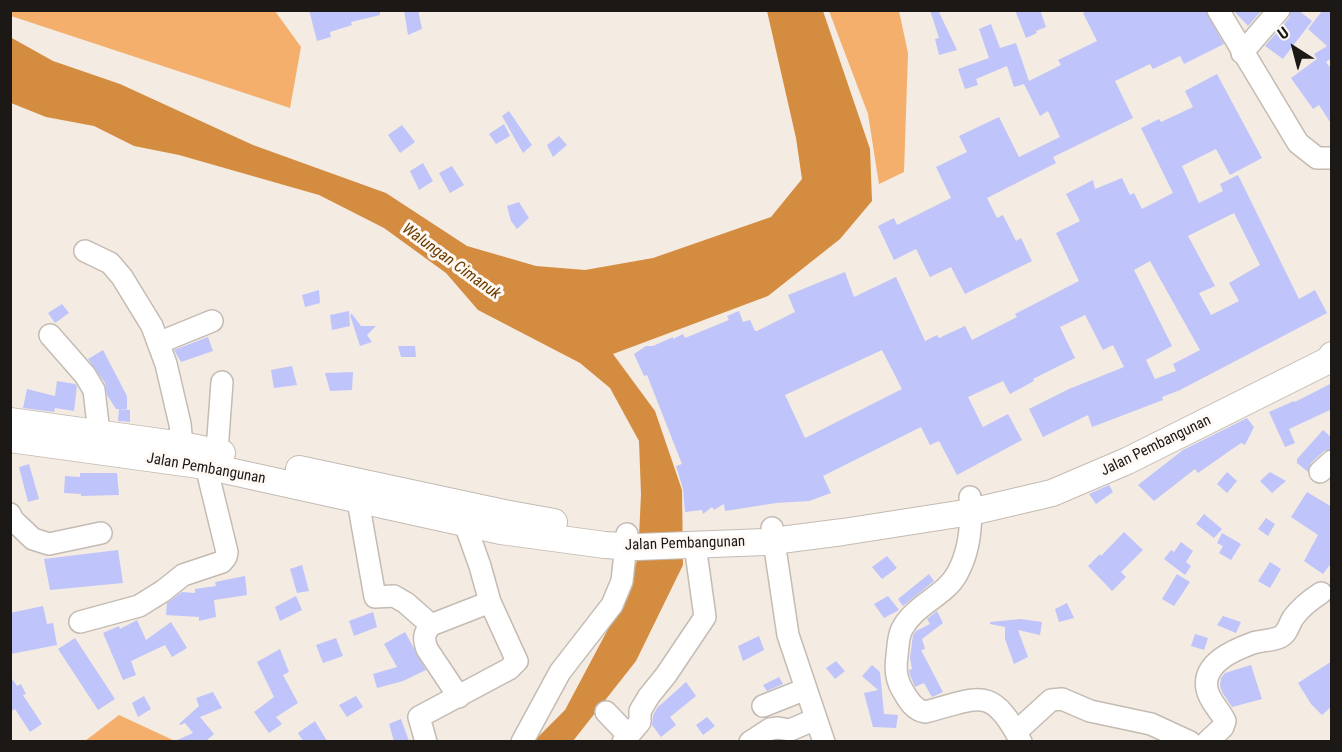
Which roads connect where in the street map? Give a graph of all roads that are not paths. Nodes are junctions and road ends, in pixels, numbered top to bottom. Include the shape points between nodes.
1 (1218, 10) edge
2 (1279, 10) edge
3 (1242, 52) junction
4 (1332, 158) edge
5 (85, 251) dead end
6 (212, 321) dead end
7 (50, 335) dead end
8 (158, 343) junction
9 (1329, 355) edge
10 (222, 382) dead end
11 (10, 421) edge
12 (99, 433) junction
13 (10, 439) edge
14 (182, 445) junction
15 (210, 456) junction
16 (358, 501) junction
17 (971, 505) junction
18 (10, 514) edge
19 (465, 524) junction
20 (101, 534) dead end
21 (773, 534) junction
22 (632, 540) junction
23 (689, 540) junction
24 (1328, 590) edge
25 (490, 602) junction
26 (80, 622) dead end
27 (431, 625) junction
28 (806, 689) junction
29 (459, 697) junction
30 (763, 706) dead end
31 (606, 712) dead end
32 (816, 719) junction
33 (1019, 737) edge
34 (626, 739) edge
35 (426, 741) edge
36 (522, 741) edge
37 (750, 741) edge
38 (824, 741) edge
39 (1190, 741) edge
40 (1208, 741) edge

1 - 3 street
2 - 3 street
3 - 4 street via 1298,143 1317,158
5 - 8 street via 110,263 122,277
6 - 8 street
7 - 12 street via 94,390
8 - 14 street
9 - 17 main road, Jalan Pembangunan via 1127,461 1052,493
10 - 15 street
11 - 12 main road, Jalan Pembangunan
12 - 14 main road, Jalan Pembangunan
13 - 15 main road, Jalan Pembangunan
14 - 15 main road, Jalan Pembangunan
15 - 16 main road, Jalan Pembangunan
15 - 22 main road, Jalan Pembangunan
15 - 26 street via 226,557 222,562 183,575 139,606
16 - 19 main road, Jalan Pembangunan
16 - 27 street via 375,597 394,596
17 - 21 main road, Jalan Pembangunan via 843,532
17 - 33 street via 970,532 957,574 902,628 896,664 898,682 909,702 925,712 971,698 989,700
18 - 20 street via 33,539 49,544
19 - 22 main road, Jalan Pembangunan via 501,531
19 - 25 street
21 - 23 main road, Jalan Pembangunan
21 - 28 street via 788,635
22 - 23 main road, Jalan Pembangunan
22 - 36 street via 612,605 560,672
23 - 34 street via 705,617 649,696 640,711 640,722
24 - 40 street via 1305,603 1280,637 1254,643 1215,664 1206,682 1207,691 1225,721
25 - 27 street
25 - 29 street via 517,661
27 - 29 street via 425,632 427,649
28 - 30 street
28 - 32 street
29 - 35 street via 419,717
31 - 34 street
32 - 37 street via 790,730 770,729
32 - 38 street
33 - 39 street via 1051,700 1062,699 1090,711 1151,724

